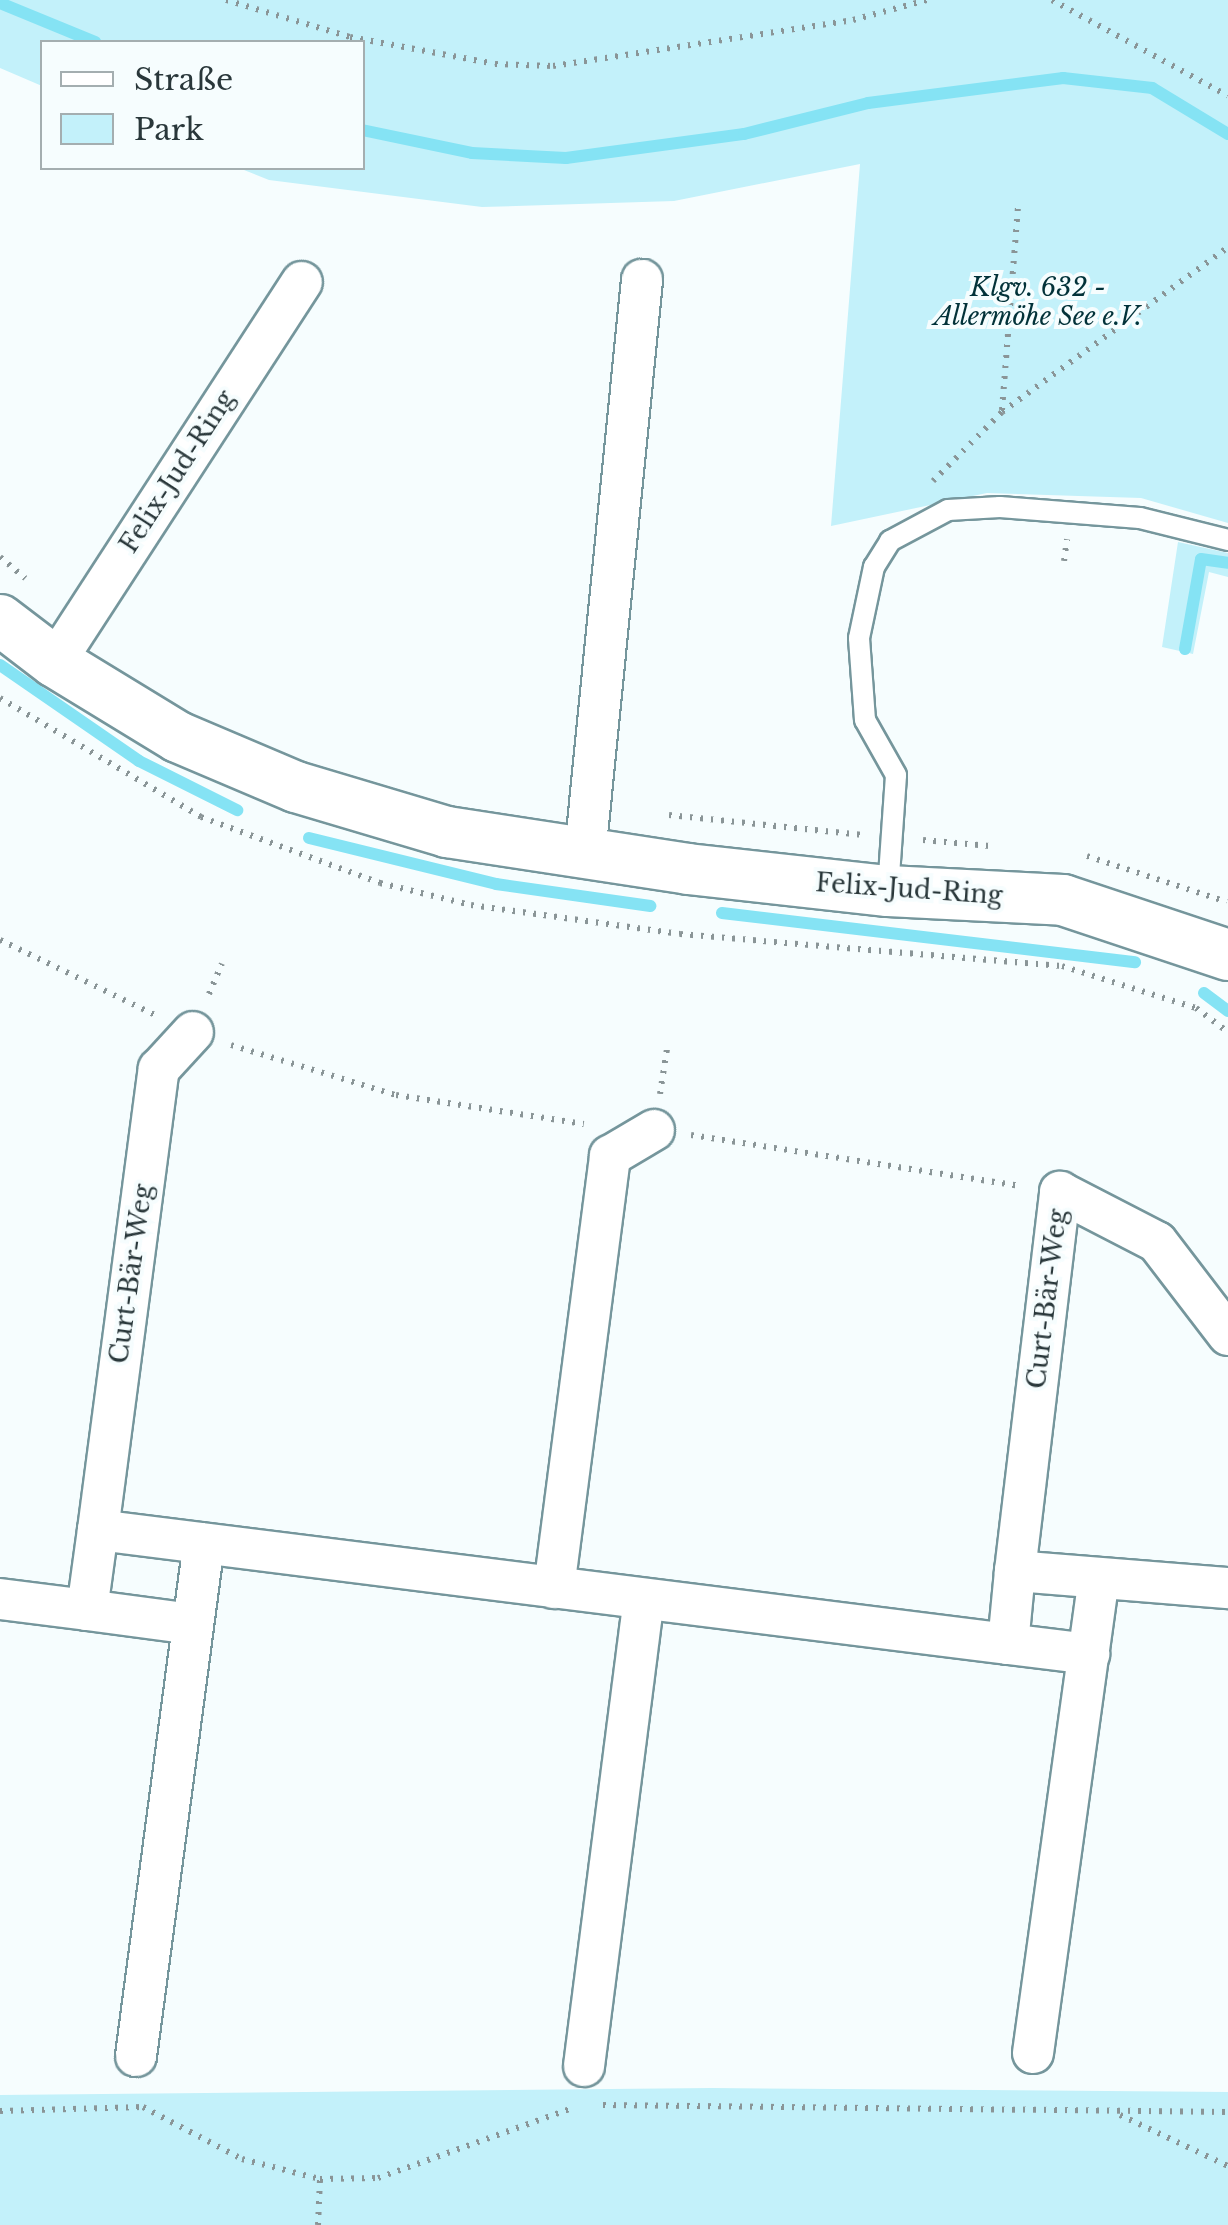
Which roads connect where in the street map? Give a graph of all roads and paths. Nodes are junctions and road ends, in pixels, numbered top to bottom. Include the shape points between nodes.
1 (226, 0) edge
2 (927, 0) edge
3 (1052, 0) edge
4 (361, 40) edge
5 (365, 41) edge
6 (1228, 96) edge
7 (1018, 204) dead end
8 (1228, 247) edge
9 (642, 280) dead end
10 (302, 282) dead end
11 (1002, 412) junction
12 (910, 526) junction
13 (1228, 540) edge
14 (0, 620) edge
15 (55, 662) junction
16 (585, 854) junction
17 (888, 891) junction
18 (0, 940) edge
19 (1227, 952) edge
20 (193, 1032) junction
21 (654, 1130) junction
22 (1060, 1192) junction
23 (1228, 1335) edge
24 (98, 1530) junction
25 (204, 1543) junction
26 (1015, 1571) junction
27 (1099, 1580) junction
28 (554, 1588) junction
29 (1228, 1588) edge
30 (0, 1599) edge
31 (644, 1600) junction
32 (87, 1610) junction
33 (192, 1624) junction
34 (1008, 1644) junction
35 (1089, 1654) junction
36 (1033, 2053) dead end
37 (136, 2056) dead end
38 (584, 2066) dead end
39 (596, 2105) dead end
40 (579, 2106) dead end
41 (0, 2110) edge
42 (1115, 2112) junction
43 (1228, 2112) edge
44 (1228, 2166) edge
45 (320, 2179) junction
46 (318, 2225) edge

1 - 4 path
2 - 5 path via 834,23 554,66 495,64
3 - 6 path
7 - 11 path
8 - 11 path
9 - 16 street
10 - 15 street, Felix-Jud-Ring
11 - 12 path via 928,486
12 - 13 lane via 948,510 1000,507 1140,518
12 - 17 lane via 890,541 874,567 859,638 865,720 896,775
14 - 15 street, Felix-Jud-Ring
15 - 16 street, Felix-Jud-Ring via 178,738 296,786 447,832
16 - 17 street, Felix-Jud-Ring
17 - 19 street, Felix-Jud-Ring via 1063,900
18 - 20 path
20 - 21 path via 396,1095 538,1120
20 - 24 street, Curt-Bär-Weg via 159,1069
21 - 22 path
21 - 28 street via 610,1156
22 - 23 street, Curt-Bär-Weg via 1157,1242
22 - 26 street, Curt-Bär-Weg
24 - 25 street
24 - 32 street, Curt-Bär-Weg
25 - 28 street
25 - 33 street
26 - 27 street
26 - 34 street, Curt-Bär-Weg
27 - 29 street
27 - 35 street
28 - 31 street
30 - 32 street
31 - 34 street
31 - 38 street
32 - 33 street
33 - 37 street
34 - 35 street
35 - 36 street
39 - 42 path
40 - 45 path via 378,2178
41 - 45 path via 143,2107 242,2159
42 - 43 path
42 - 44 path
45 - 46 path

